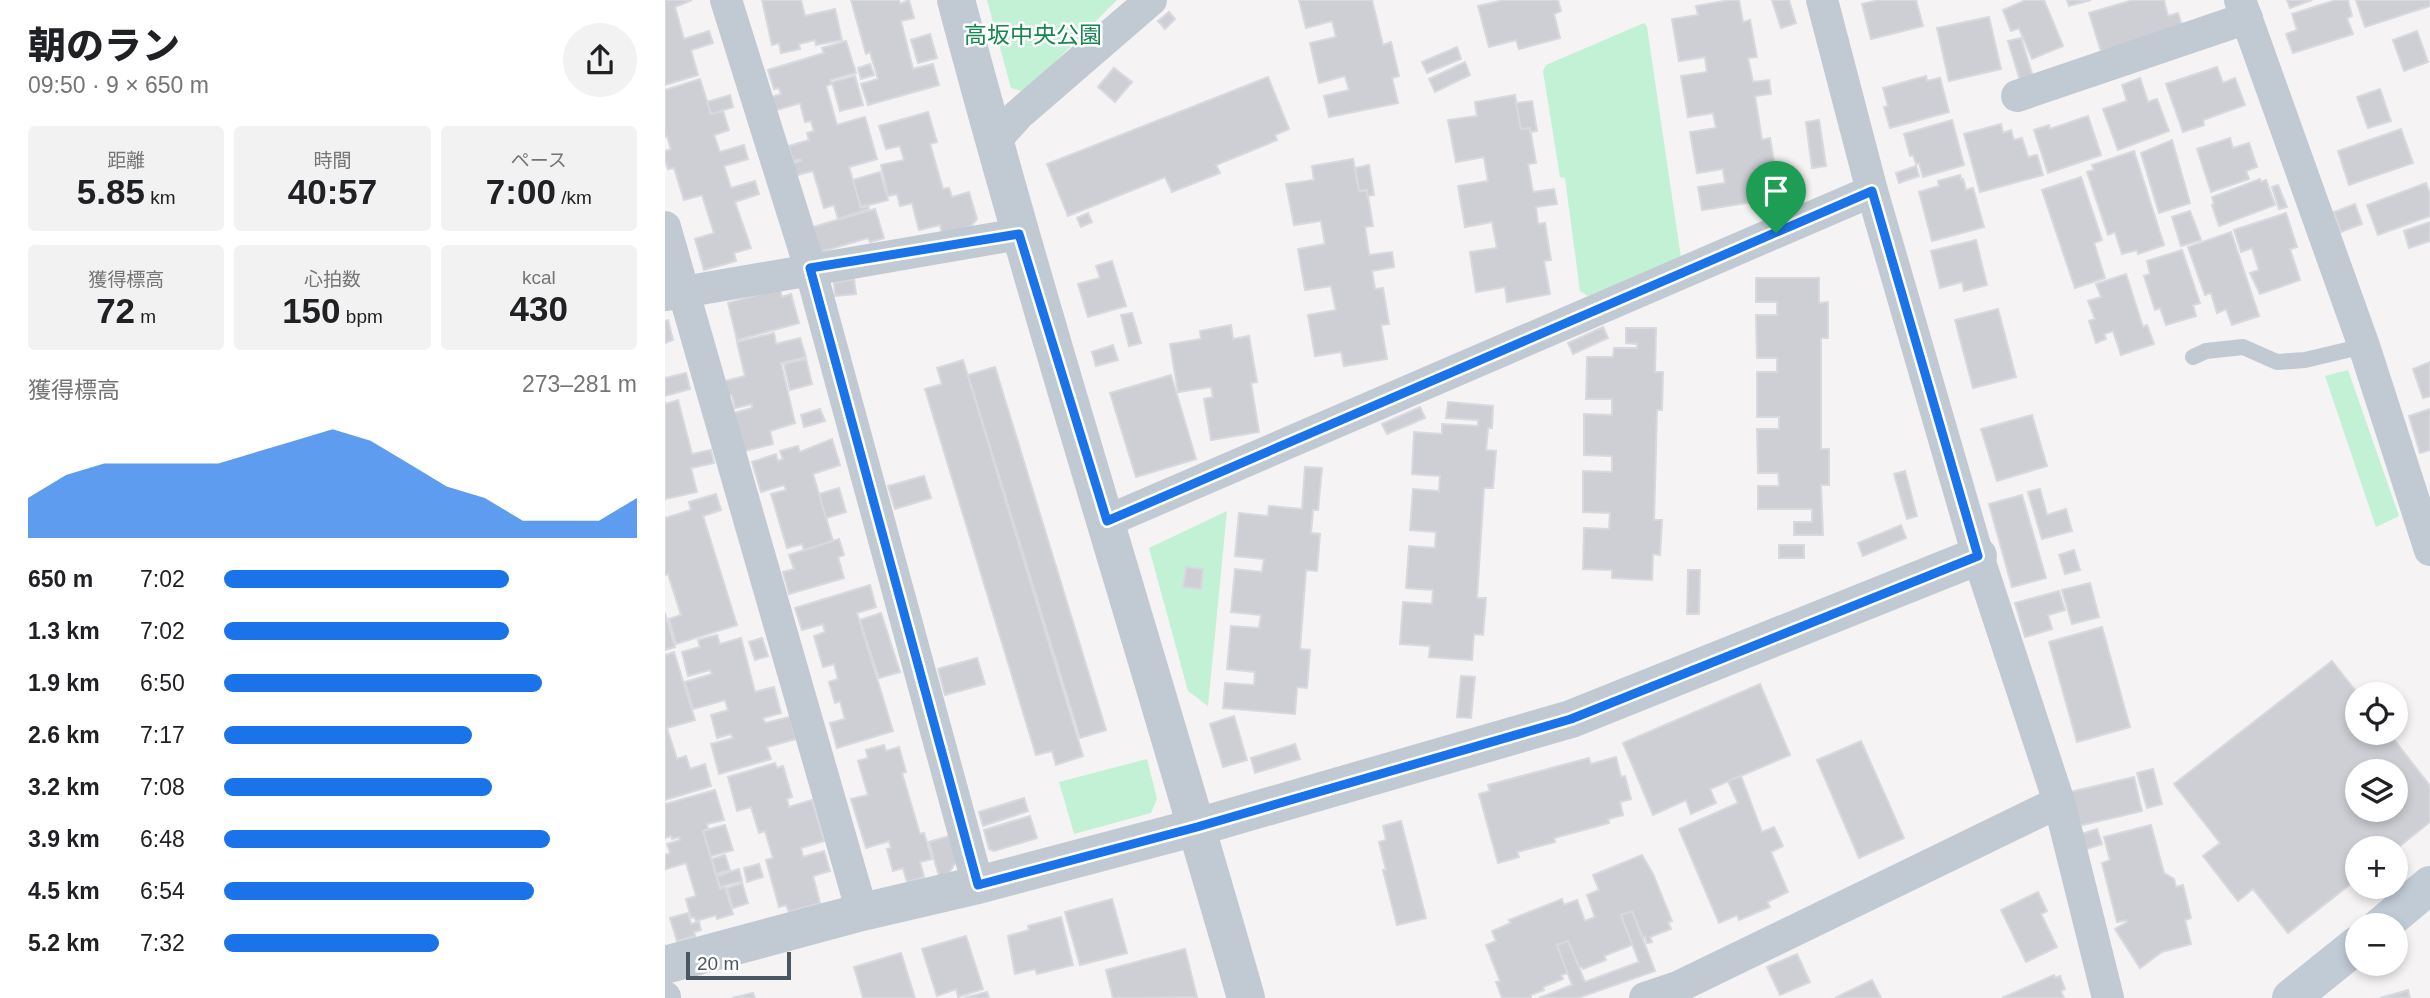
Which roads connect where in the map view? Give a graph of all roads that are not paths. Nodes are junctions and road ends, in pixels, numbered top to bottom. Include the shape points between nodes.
1 (726, 0) edge
2 (956, 0) edge
3 (1151, 0) edge
4 (1822, 0) edge
5 (2243, 9) edge
6 (2017, 96) dead end
7 (994, 142) junction
8 (1872, 191) junction
9 (665, 227) edge
10 (1019, 234) junction
11 (810, 268) junction
12 (675, 294) edge
13 (2364, 346) junction
14 (2193, 356) dead end
15 (1107, 521) junction
16 (2430, 550) edge
17 (1978, 556) junction
18 (2059, 802) junction
19 (1197, 827) junction
20 (978, 885) junction
21 (2430, 885) edge
22 (862, 912) junction
23 (2397, 913) edge
24 (2345, 955) edge
25 (665, 965) edge
26 (1246, 998) edge
27 (1645, 998) edge
28 (2108, 998) edge
29 (2291, 998) edge

1 - 11 street
2 - 7 street
3 - 7 street via 1018,115
4 - 8 street
5 - 6 street
5 - 13 street
7 - 10 street
8 - 15 street
8 - 17 street
9 - 12 street
10 - 11 street
10 - 15 street
11 - 12 street
11 - 20 street
12 - 22 street
13 - 14 lane via 2277,362 2243,347
13 - 16 street
15 - 19 street
17 - 18 street
17 - 19 street via 1571,719
18 - 27 street via 1678,987
18 - 28 street
19 - 20 street
19 - 26 street
20 - 22 street
21 - 23 main road
22 - 25 street
24 - 29 main road

